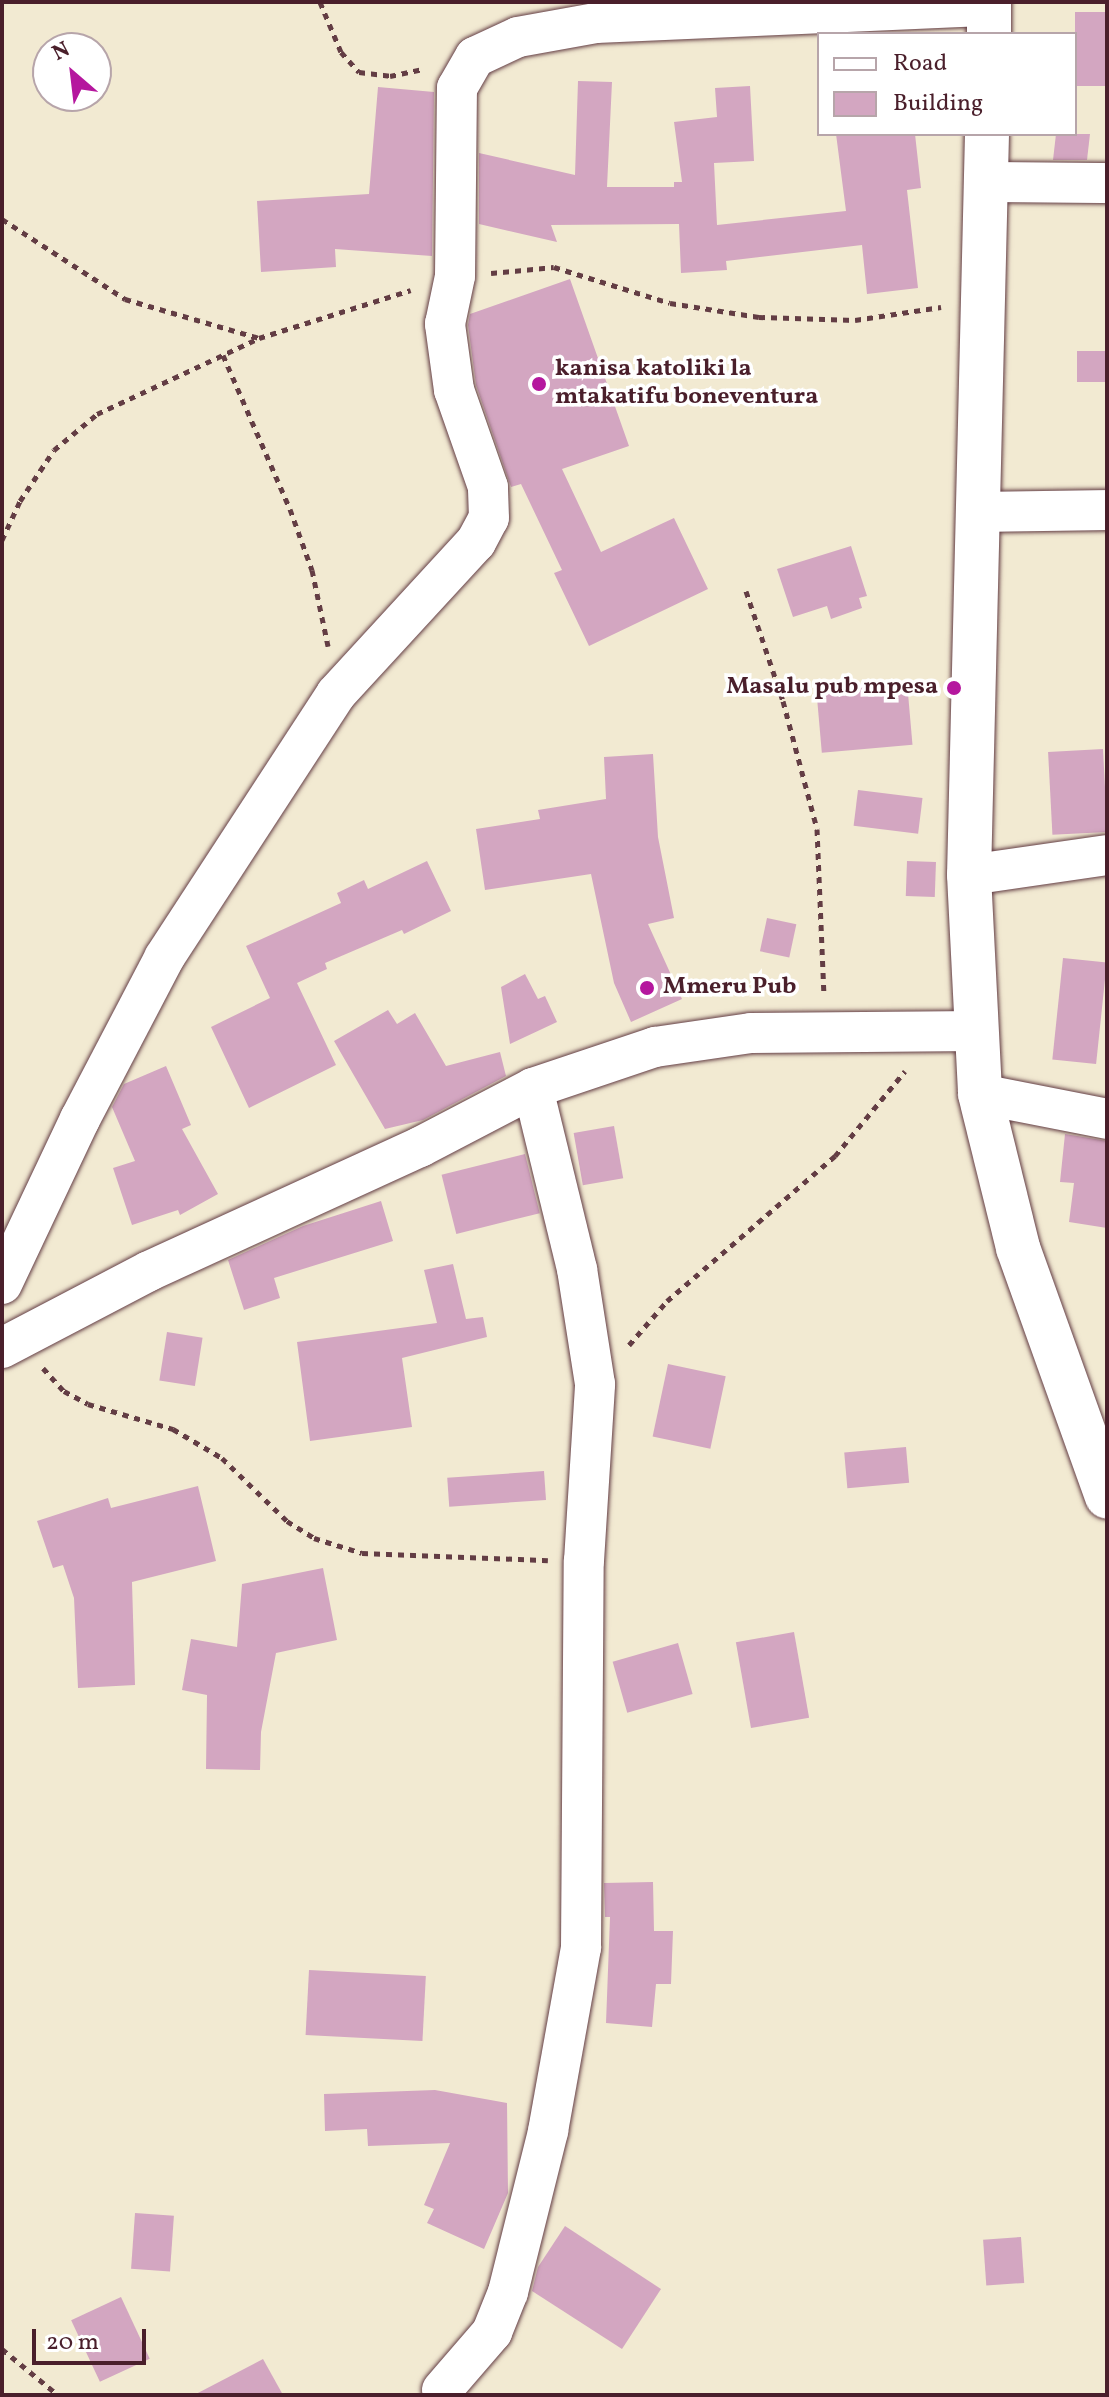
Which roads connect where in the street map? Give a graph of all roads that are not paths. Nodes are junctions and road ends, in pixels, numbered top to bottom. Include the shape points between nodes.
1 (989, 14) edge
2 (987, 136) edge
3 (985, 182) junction
4 (1107, 183) edge
5 (1107, 510) edge
6 (980, 512) junction
7 (1107, 855) edge
8 (969, 875) junction
9 (977, 1031) junction
10 (533, 1088) junction
11 (980, 1094) junction
12 (1107, 1119) edge
13 (2, 1284) edge
14 (10, 1345) edge
15 (1107, 1497) edge
16 (442, 2390) dead end

1 - 13 street via 596,23 518,37 475,57 457,88 455,276 445,324 454,390 488,487 489,518 476,542 336,694 164,958
2 - 3 street
3 - 4 street
3 - 6 street
5 - 6 street
6 - 8 street
7 - 8 street
8 - 9 street
9 - 10 street via 751,1033 655,1047
9 - 11 street
10 - 14 street via 420,1147 149,1271
10 - 16 street via 577,1269 595,1384 584,1561 581,1948 548,2131 508,2292 492,2332
11 - 12 street
11 - 15 street via 1018,1248

